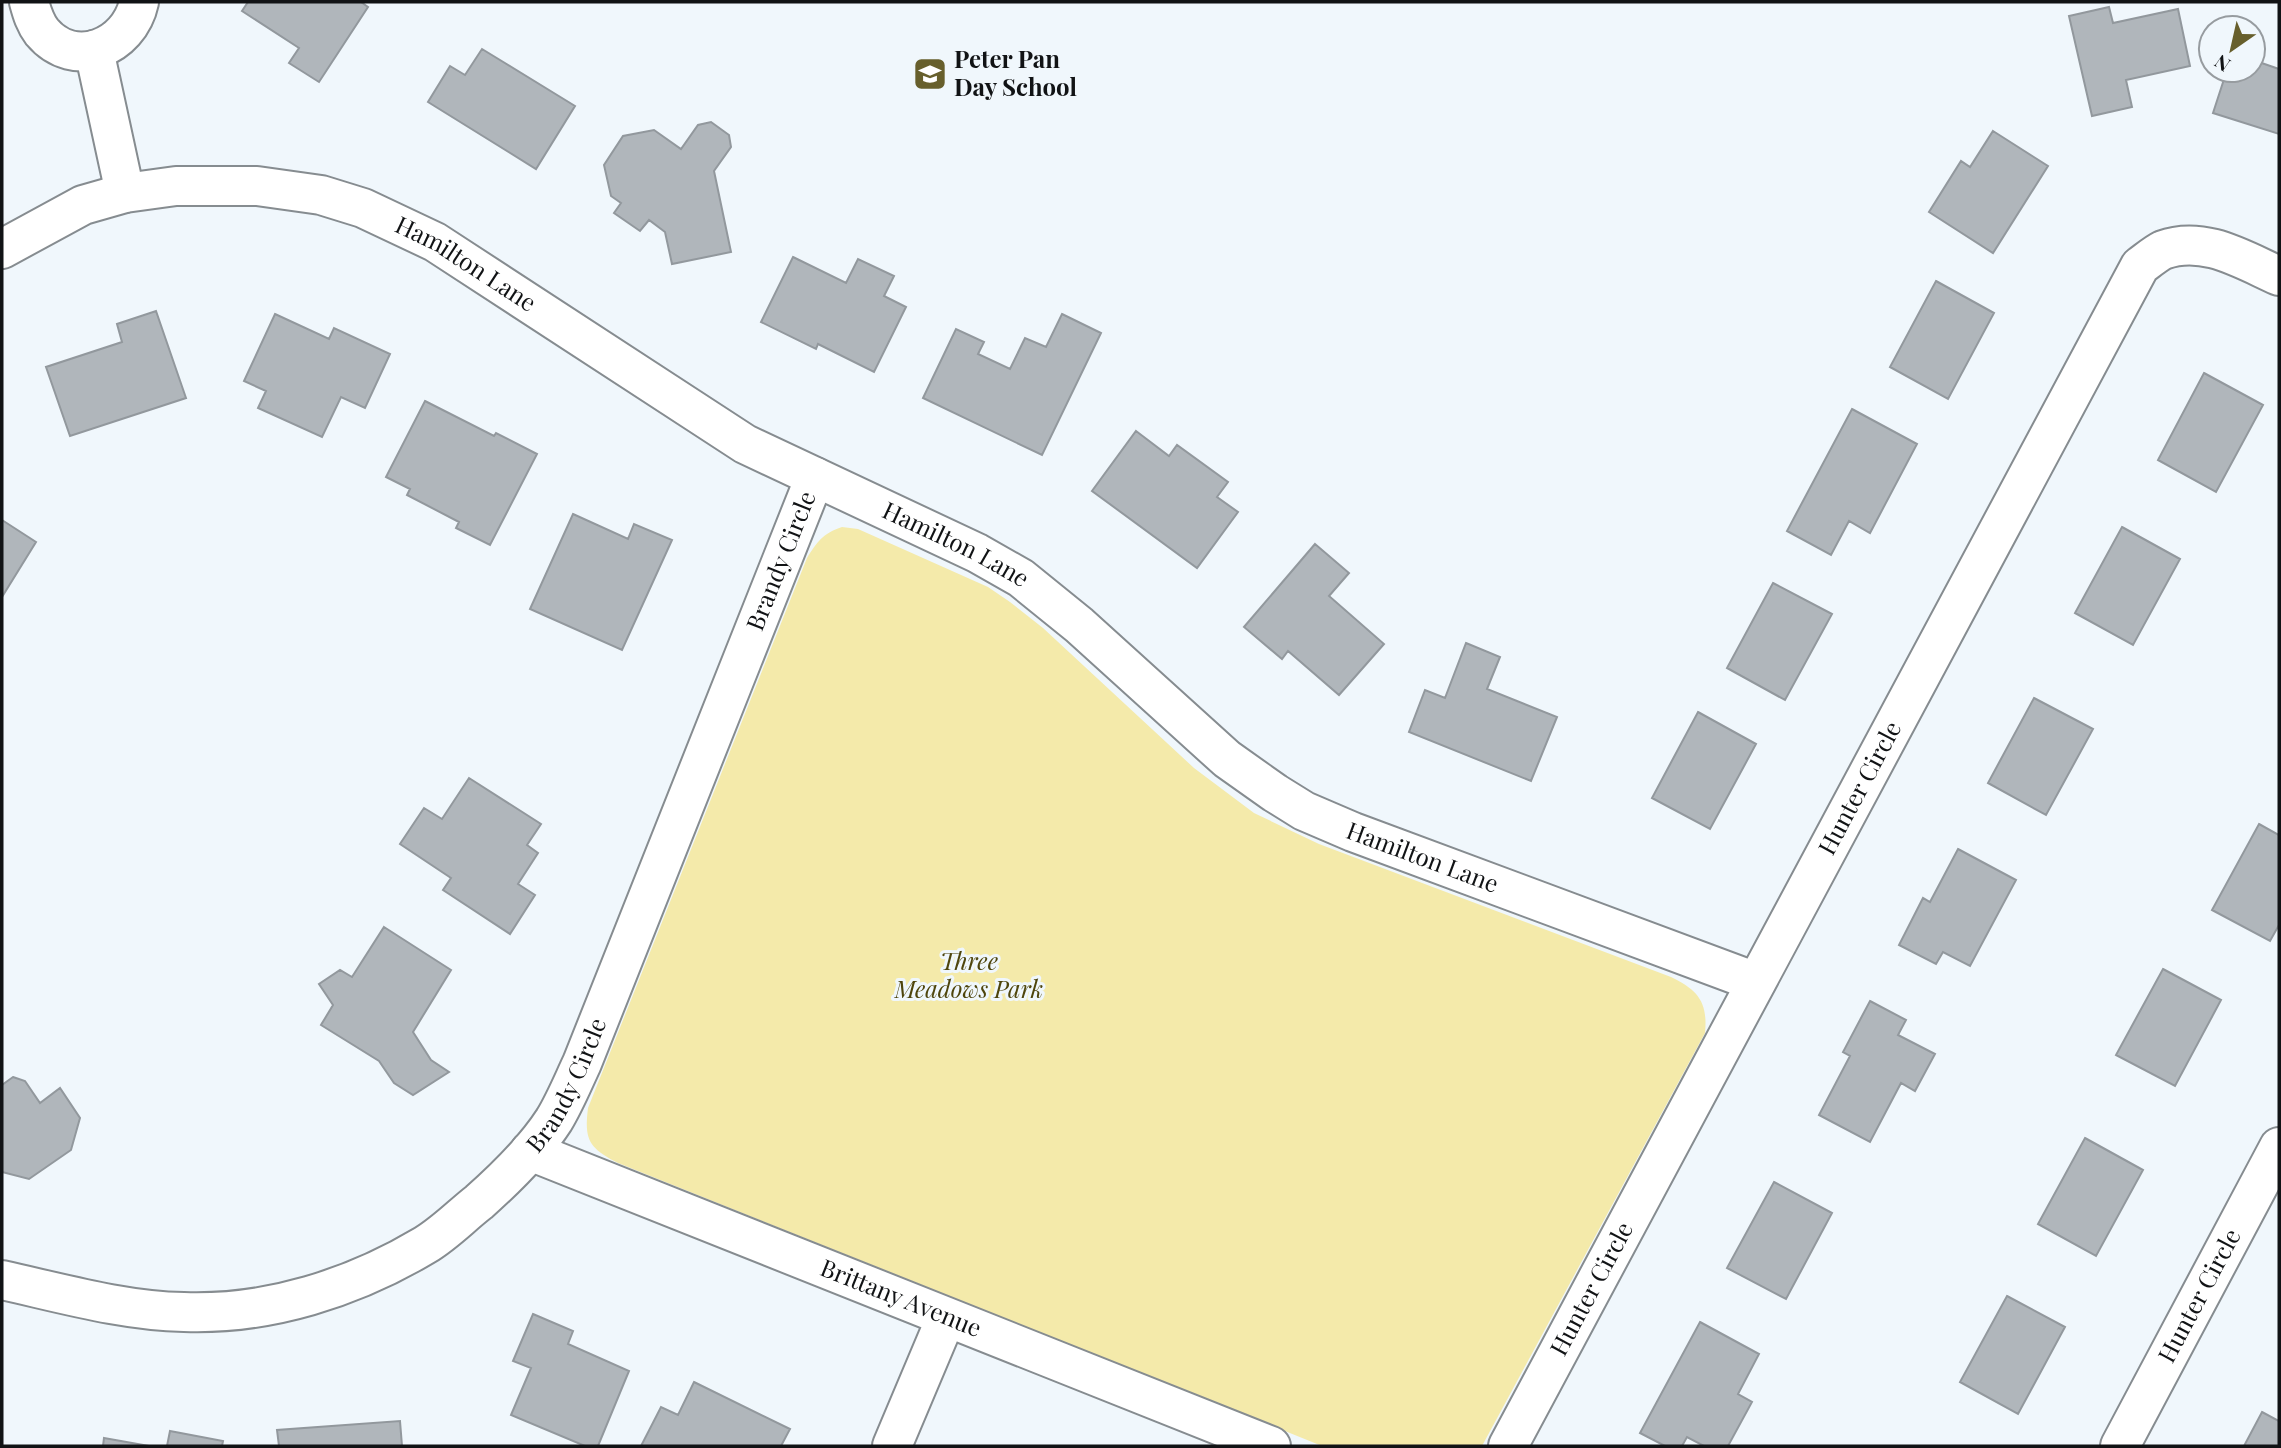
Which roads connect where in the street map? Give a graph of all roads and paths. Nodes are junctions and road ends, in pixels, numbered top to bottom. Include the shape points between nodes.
1 (29, 2) edge
2 (139, 2) edge
3 (94, 50) junction
4 (125, 193) junction
5 (2, 248) edge
6 (2279, 276) edge
7 (815, 477) junction
8 (1756, 982) junction
9 (2279, 1147) edge
10 (530, 1151) junction
11 (2, 1280) edge
12 (946, 1318) junction
13 (892, 1446) edge
14 (1271, 1446) edge
15 (1508, 1446) edge
16 (2120, 1446) edge

1 - 3 street via 44,34 59,45
2 - 3 street via 126,32 112,44
3 - 4 street
4 - 5 street, Hamilton Lane via 83,205
4 - 7 street, Hamilton Lane via 176,186 257,186 321,195 363,208 435,242 745,444
6 - 8 street, Hunter Circle via 2222,250 2188,245 2162,251 2140,265
7 - 8 street, Hamilton Lane via 1021,578 1227,759 1304,811
7 - 10 street, Brandy Circle via 582,1063 554,1120
8 - 15 street, Hunter Circle
9 - 16 street, Hunter Circle
10 - 11 street, Brandy Circle via 498,1186 426,1244 362,1278 304,1298 236,1310 183,1312 120,1305
10 - 12 street, Brittany Avenue
12 - 13 street
12 - 14 street, Brittany Avenue

